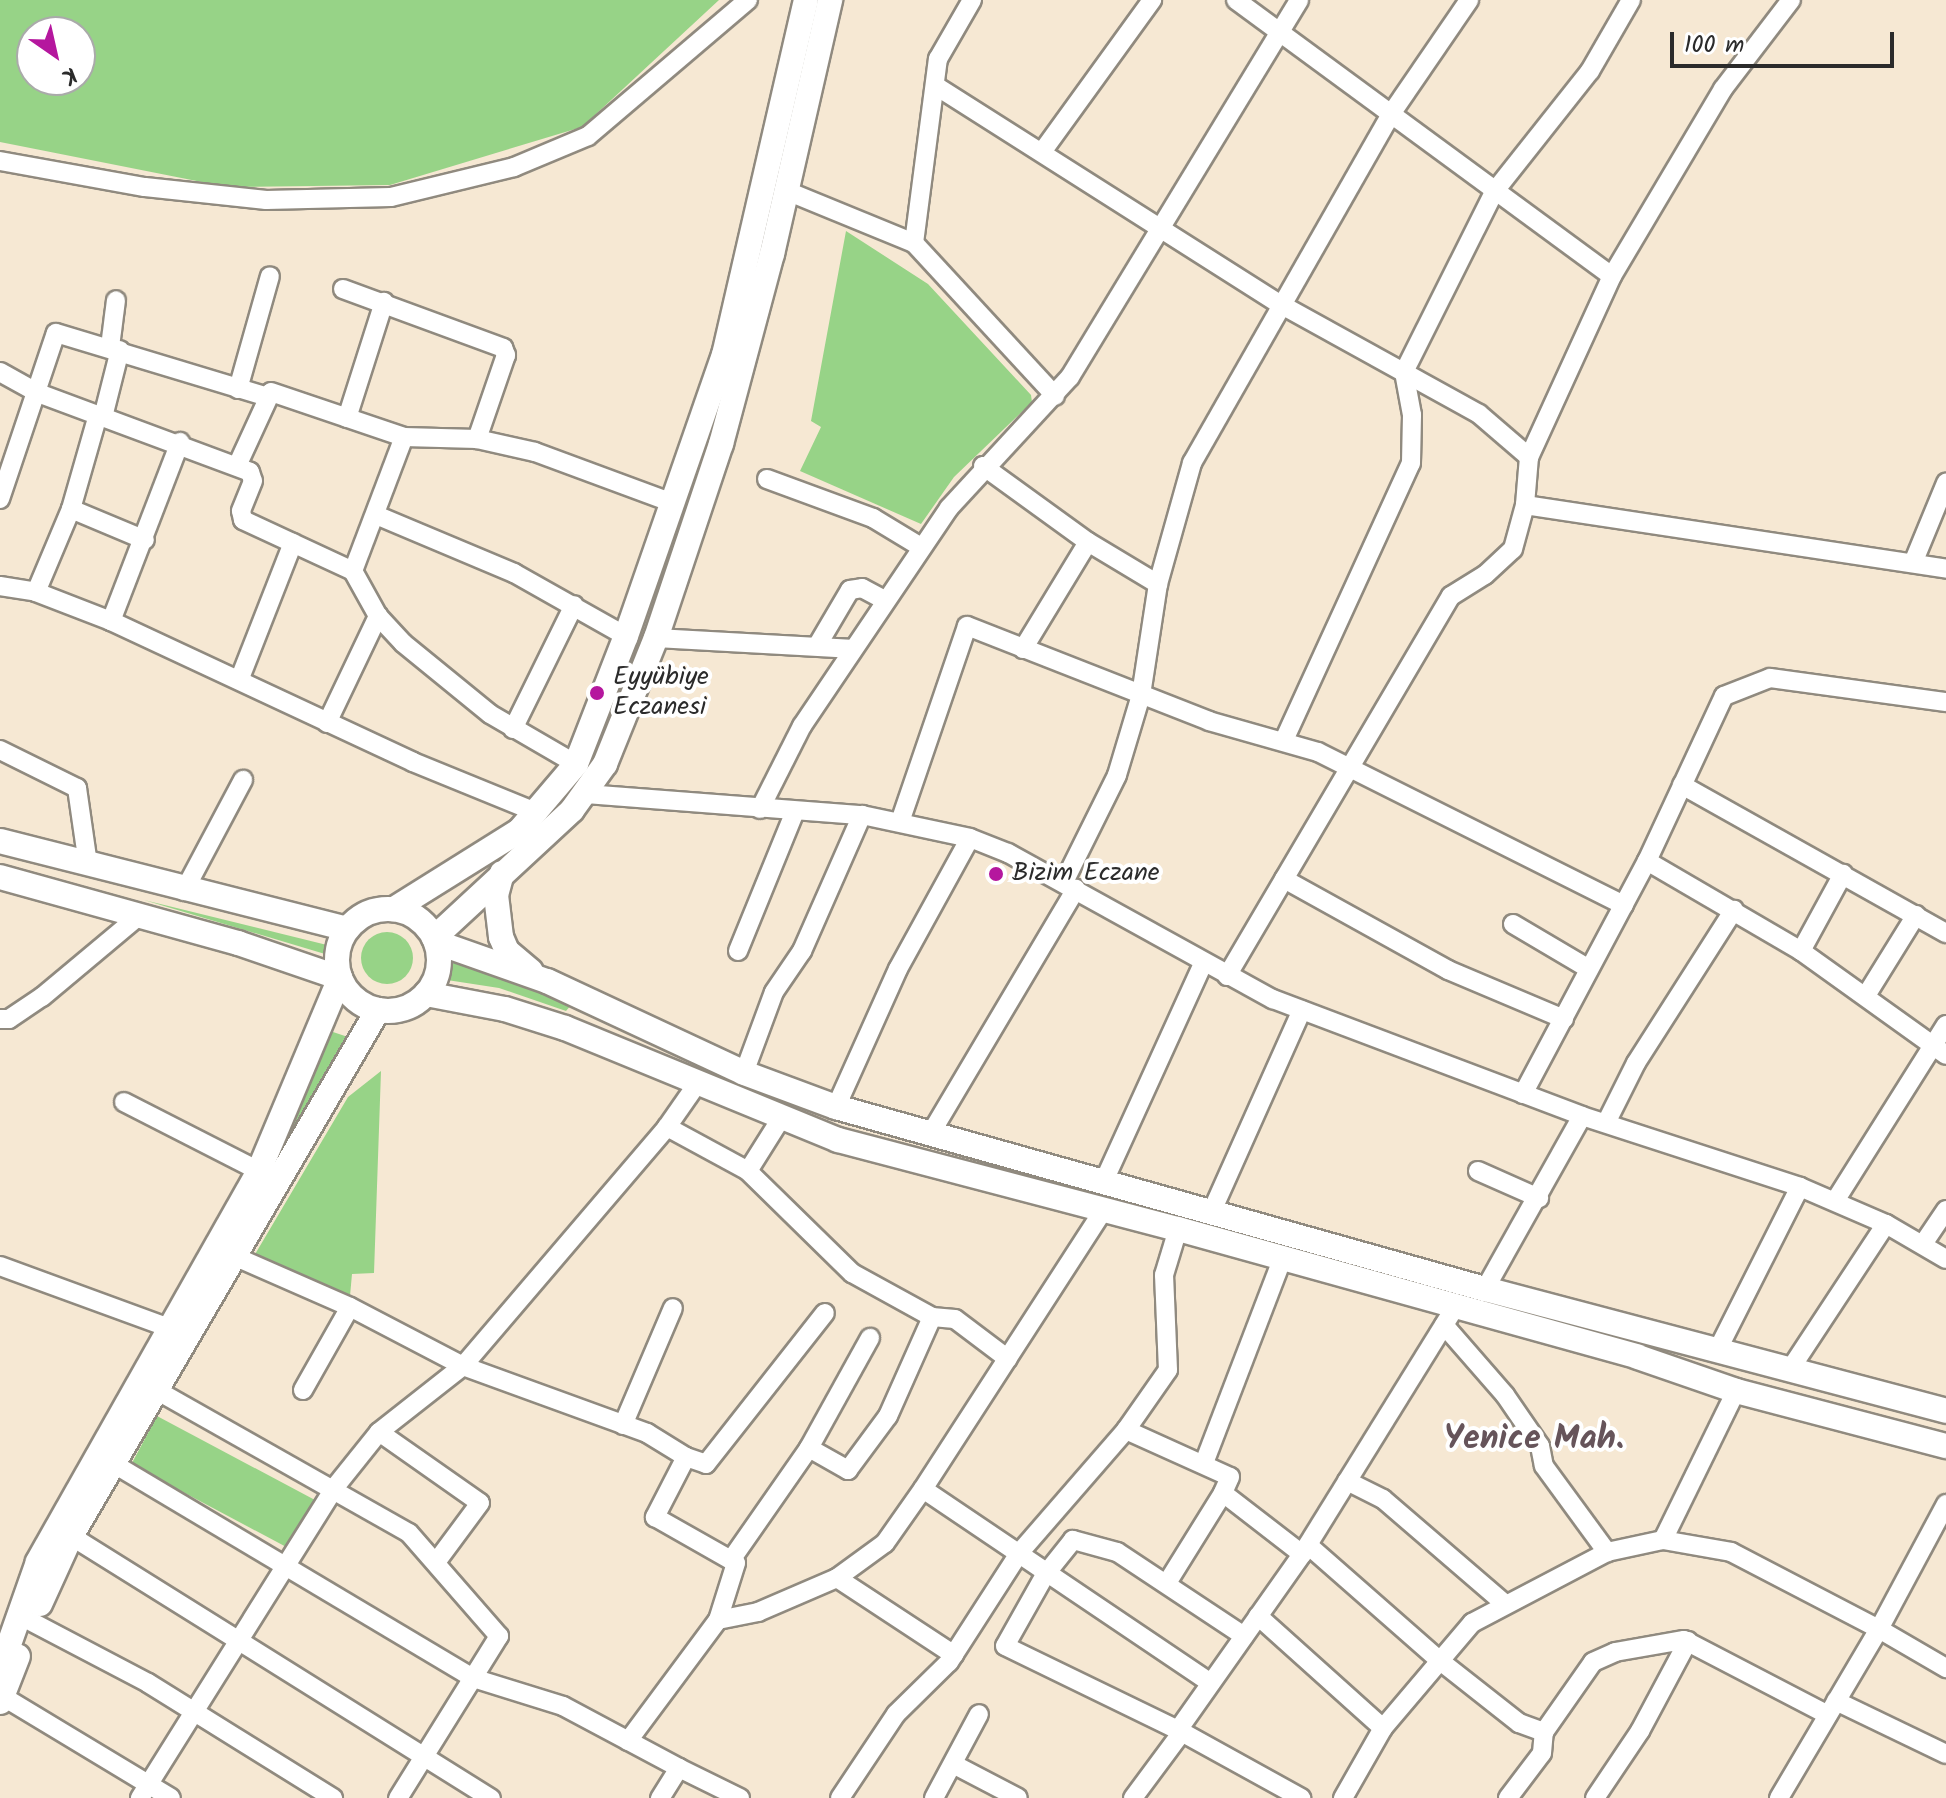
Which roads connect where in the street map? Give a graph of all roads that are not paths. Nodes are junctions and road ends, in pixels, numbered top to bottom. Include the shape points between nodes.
1 (748, 0) edge
2 (806, 0) edge
3 (830, 0) edge
4 (972, 0) edge
5 (1152, 0) edge
6 (1236, 0) edge
7 (1299, 0) edge
8 (1469, 0) edge
9 (1631, 0) edge
10 (1791, 0) edge
11 (1278, 32) junction
12 (936, 86) junction
13 (1389, 117) junction
14 (1042, 152) junction
15 (0, 161) edge
16 (787, 191) junction
17 (1494, 192) junction
18 (1159, 226) junction
19 (914, 243) junction
20 (270, 276) dead end
21 (1612, 276) junction
22 (343, 289) dead end
23 (116, 300) dead end
24 (384, 302) junction
25 (1280, 304) junction
26 (115, 348) junction
27 (0, 372) edge
28 (1404, 372) junction
29 (238, 389) junction
30 (38, 393) junction
31 (265, 396) junction
32 (1055, 396) junction
33 (100, 416) junction
34 (347, 418) junction
35 (404, 437) junction
36 (477, 439) junction
37 (180, 442) junction
38 (1529, 457) junction
39 (237, 466) junction
40 (983, 466) junction
41 (767, 479) dead end
42 (1946, 483) edge
43 (0, 499) edge
44 (673, 503) junction
45 (1525, 505) junction
46 (71, 509) junction
47 (376, 515) junction
48 (145, 540) junction
49 (1088, 542) junction
50 (293, 543) junction
51 (921, 547) junction
52 (1913, 563) junction
53 (1946, 569) edge
54 (353, 571) junction
55 (1158, 584) junction
56 (0, 586) edge
57 (36, 592) junction
58 (885, 600) junction
59 (574, 605) junction
60 (378, 616) junction
61 (111, 621) junction
62 (626, 636) junction
63 (656, 638) junction
64 (817, 646) junction
65 (850, 649) junction
66 (1023, 649) junction
67 (240, 678) junction
68 (1141, 695) junction
69 (1946, 702) edge
70 (327, 723) junction
71 (513, 729) junction
72 (1285, 738) junction
73 (0, 750) edge
74 (576, 764) junction
75 (1351, 767) junction
76 (243, 780) dead end
77 (1682, 785) junction
78 (586, 794) junction
79 (760, 809) junction
80 (795, 811) junction
81 (538, 813) junction
82 (862, 815) junction
83 (901, 819) junction
84 (970, 838) junction
85 (0, 841) edge
86 (1647, 861) junction
87 (88, 864) junction
88 (502, 873) junction
89 (1843, 874) junction
90 (0, 877) edge
91 (1284, 879) junction
92 (1070, 886) junction
93 (184, 891) junction
94 (1624, 905) junction
95 (394, 909) junction
96 (1734, 910) junction
97 (140, 915) junction
98 (1916, 915) junction
99 (1513, 924) dead end
100 (347, 929) junction
101 (1946, 933) edge
102 (435, 940) junction
103 (738, 951) dead end
104 (1801, 951) junction
105 (1203, 964) junction
106 (1589, 969) junction
107 (1227, 976) junction
108 (340, 978) junction
109 (547, 981) junction
110 (426, 994) junction
111 (1867, 994) junction
112 (378, 1010) junction
113 (1302, 1010) junction
114 (0, 1019) edge
115 (1564, 1019) junction
116 (1946, 1025) edge
117 (1939, 1050) edge
118 (744, 1073) junction
119 (697, 1084) junction
120 (1523, 1094) junction
121 (124, 1102) dead end
122 (836, 1107) junction
123 (1582, 1116) junction
124 (780, 1120) junction
125 (1606, 1123) junction
126 (667, 1127) junction
127 (931, 1133) junction
128 (259, 1171) junction
129 (748, 1171) junction
130 (1478, 1171) dead end
131 (1104, 1181) junction
132 (1800, 1187) junction
133 (1539, 1198) junction
134 (1835, 1201) junction
135 (1946, 1210) edge
136 (1103, 1211) junction
137 (1212, 1211) junction
138 (1886, 1224) junction
139 (1178, 1229) junction
140 (1923, 1244) junction
141 (236, 1257) junction
142 (1946, 1259) edge
143 (1282, 1260) junction
144 (0, 1266) edge
145 (1485, 1289) junction
146 (350, 1307) junction
147 (673, 1308) dead end
148 (825, 1313) dead end
149 (1450, 1316) junction
150 (932, 1317) junction
151 (172, 1329) junction
152 (870, 1338) dead end
153 (1717, 1351) junction
154 (1008, 1359) junction
155 (463, 1366) junction
156 (1789, 1371) junction
157 (303, 1390) dead end
158 (158, 1391) junction
159 (1736, 1391) junction
160 (1946, 1411) edge
161 (623, 1425) junction
162 (1126, 1430) junction
163 (379, 1432) junction
164 (1946, 1446) edge
165 (809, 1448) junction
166 (686, 1457) junction
167 (1204, 1463) junction
168 (114, 1464) junction
169 (1347, 1481) junction
170 (335, 1487) junction
171 (923, 1489) junction
172 (1223, 1493) junction
173 (1946, 1504) edge
174 (71, 1536) junction
175 (1663, 1540) junction
176 (1305, 1550) junction
177 (1020, 1552) junction
178 (1607, 1552) junction
179 (731, 1560) junction
180 (437, 1561) junction
181 (286, 1566) junction
182 (1045, 1575) junction
183 (837, 1578) junction
184 (1167, 1583) junction
185 (1504, 1603) junction
186 (1258, 1616) junction
187 (718, 1620) junction
188 (32, 1622) junction
189 (1879, 1629) junction
190 (1244, 1636) junction
191 (5, 1638) edge
192 (242, 1638) junction
193 (1688, 1641) junction
194 (954, 1655) junction
195 (1439, 1660) junction
196 (1946, 1668) edge
197 (0, 1670) edge
198 (473, 1678) junction
199 (1211, 1683) junction
200 (1, 1699) edge
201 (1832, 1708) junction
202 (198, 1712) junction
203 (979, 1714) dead end
204 (1383, 1728) junction
205 (1180, 1731) junction
206 (1544, 1732) junction
207 (628, 1741) junction
208 (1946, 1754) edge
209 (424, 1755) junction
210 (953, 1764) junction
211 (679, 1768) junction
212 (1281, 1784) junction
213 (144, 1791) edge
214 (171, 1798) edge
215 (333, 1798) edge
216 (398, 1798) edge
217 (491, 1798) edge
218 (660, 1798) edge
219 (740, 1798) edge
220 (840, 1798) edge
221 (934, 1798) edge
222 (1018, 1798) edge
223 (1133, 1798) edge
224 (1267, 1798) edge
225 (1301, 1798) edge
226 (1343, 1798) edge
227 (1508, 1798) edge
228 (1595, 1798) edge
229 (1779, 1798) edge

1 - 15 street via 588,136 514,167 391,197 266,200 145,187
2 - 44 main road via 724,355
3 - 16 main road
4 - 12 street via 938,59
5 - 14 street
6 - 11 street
7 - 11 street
8 - 13 street
9 - 17 street via 1590,71
10 - 21 street via 1723,89
11 - 13 street
11 - 18 street
12 - 14 street
12 - 19 street
13 - 17 street
13 - 25 street
14 - 18 street
16 - 19 street
16 - 63 main road via 721,444
17 - 21 street
17 - 28 street
18 - 25 street
18 - 32 street
19 - 32 street
20 - 29 street
21 - 38 street
22 - 24 street
23 - 26 street
24 - 34 street
24 - 36 street via 503,348 506,355
25 - 28 street
25 - 55 street via 1192,463
26 - 29 street
26 - 30 street via 56,333
26 - 33 street
27 - 30 street
28 - 38 street via 1479,414
28 - 72 street via 1412,415 1411,463
29 - 31 street
30 - 33 street
30 - 43 street
31 - 34 street via 271,392
31 - 39 street
32 - 40 street
33 - 37 street
33 - 46 street
34 - 35 street
35 - 36 street
35 - 47 street
36 - 44 street via 535,452
37 - 39 street
37 - 48 street
38 - 45 street
39 - 50 street via 250,472 253,481 241,511 243,520
40 - 49 street
40 - 51 street
41 - 51 street via 873,518
42 - 52 street
44 - 62 main road
45 - 52 street
45 - 75 street via 1513,549 1451,596
46 - 48 street
46 - 57 street
47 - 54 street
47 - 59 street via 514,573
48 - 61 street
49 - 55 street
49 - 66 street
50 - 54 street
50 - 67 street
51 - 58 street
52 - 53 street
54 - 60 street
55 - 68 street
56 - 57 street
57 - 61 street
58 - 64 street via 862,588 850,590
58 - 65 street
59 - 62 street
59 - 71 street
60 - 70 street
60 - 71 street via 403,643
61 - 67 street
62 - 74 main road
63 - 64 street
63 - 78 main road via 605,764
64 - 65 street
65 - 79 street via 802,726
66 - 68 street
66 - 83 street via 967,626
67 - 70 street
68 - 72 street via 1209,721
68 - 92 street via 1117,775
69 - 77 street via 1770,678 1724,696
70 - 81 street
71 - 74 street
72 - 75 street
73 - 87 street via 77,788
74 - 81 main road
75 - 91 street
75 - 94 street
76 - 93 street
77 - 86 street
77 - 89 street
78 - 79 street
78 - 88 main road
79 - 80 street
80 - 82 street
80 - 103 street
81 - 95 main road via 499,847
82 - 83 street
82 - 118 street via 802,951 774,992
83 - 84 street
84 - 92 street
84 - 122 street via 898,969
85 - 87 main road
86 - 94 street
86 - 96 street
87 - 93 main road
88 - 102 main road
88 - 109 main road via 496,895 501,937 521,964
89 - 98 street
89 - 104 street
90 - 97 main road
91 - 107 street
91 - 115 street via 1448,970
92 - 105 street
92 - 127 street
93 - 100 main road
94 - 106 street
95 - 100 main road via 363,915
95 - 102 main road via 418,918
96 - 104 street
96 - 125 street via 1636,1063
97 - 108 main road
97 - 114 street via 42,997 9,1019
98 - 101 street
98 - 111 street
99 - 106 street
100 - 108 main road via 338,948
102 - 109 main road
102 - 110 main road via 438,969
104 - 111 street
105 - 107 street
105 - 131 street
106 - 115 street
107 - 113 street
108 - 112 main road via 355,999
108 - 128 main road
109 - 118 main road
110 - 112 main road via 399,1010
110 - 119 main road via 479,1002 550,1023
111 - 117 street
112 - 141 main road
113 - 120 street
113 - 137 street
115 - 120 street
116 - 117 street
117 - 134 street
118 - 122 main road
119 - 124 main road
119 - 126 street
120 - 123 street
121 - 128 street
122 - 127 main road
123 - 125 street
123 - 133 street
124 - 129 street
124 - 136 main road
125 - 132 street
126 - 129 street
126 - 155 street
127 - 131 main road
128 - 151 main road
129 - 150 street via 852,1273
130 - 133 street
131 - 137 main road
132 - 134 street
132 - 153 street
133 - 145 street
134 - 138 street
135 - 140 street
136 - 139 main road
136 - 154 street
137 - 145 main road
138 - 140 street
138 - 156 street
139 - 143 main road
139 - 162 street via 1164,1275 1168,1370
140 - 142 street
141 - 146 street
141 - 158 main road
143 - 149 main road
143 - 167 street
144 - 151 street
145 - 153 main road
146 - 155 street
146 - 157 street
147 - 161 street
148 - 166 street via 706,1464
149 - 159 main road via 1638,1357
149 - 169 street
149 - 178 street via 1540,1446 1544,1466
150 - 154 street via 955,1319
150 - 165 street via 888,1416 848,1470
151 - 191 main road via 68,1504
152 - 165 street
153 - 156 main road
154 - 171 street
155 - 161 street
155 - 163 street
156 - 160 main road
158 - 168 main road
158 - 170 street
159 - 164 main road
159 - 175 street
161 - 166 street
162 - 167 street
162 - 177 street
163 - 170 street
163 - 180 street via 480,1503
165 - 179 street
166 - 179 street via 655,1517
167 - 172 street via 1230,1477
168 - 174 main road
168 - 181 street
169 - 176 street
169 - 185 street via 1383,1499
170 - 180 street via 409,1533
170 - 181 street
171 - 177 street
171 - 183 street via 885,1543
172 - 176 street
172 - 184 street
173 - 189 street
174 - 188 main road
174 - 192 street
175 - 178 street
175 - 189 street via 1731,1552
176 - 186 street
176 - 195 street
177 - 182 street
177 - 194 street
178 - 185 street
179 - 187 street via 736,1563
180 - 198 street via 499,1636
181 - 192 street
181 - 198 street
182 - 184 street via 1073,1540 1117,1552
182 - 199 street
182 - 205 street via 1005,1646
183 - 187 street via 758,1612
183 - 194 street
184 - 190 street
185 - 195 street via 1472,1623
186 - 190 street
186 - 204 street
187 - 207 street
188 - 200 main road
188 - 202 street
189 - 196 street
189 - 201 street
190 - 199 street
191 - 197 main road
192 - 202 street
192 - 209 street
193 - 201 street
193 - 206 street via 1644,1646 1593,1662
193 - 228 street via 1640,1731
194 - 220 street via 896,1714
195 - 204 street
195 - 206 street via 1519,1723
198 - 207 street via 563,1706
198 - 209 street
199 - 205 street
200 - 213 street
201 - 208 street
201 - 229 street
202 - 213 street
202 - 215 street
203 - 210 street
204 - 226 street
205 - 212 street
205 - 223 street
206 - 227 street via 1542,1753
207 - 211 street
209 - 216 street
209 - 217 street
210 - 221 street
210 - 222 street
211 - 218 street
211 - 219 street
212 - 224 street
212 - 225 street
213 - 214 street

